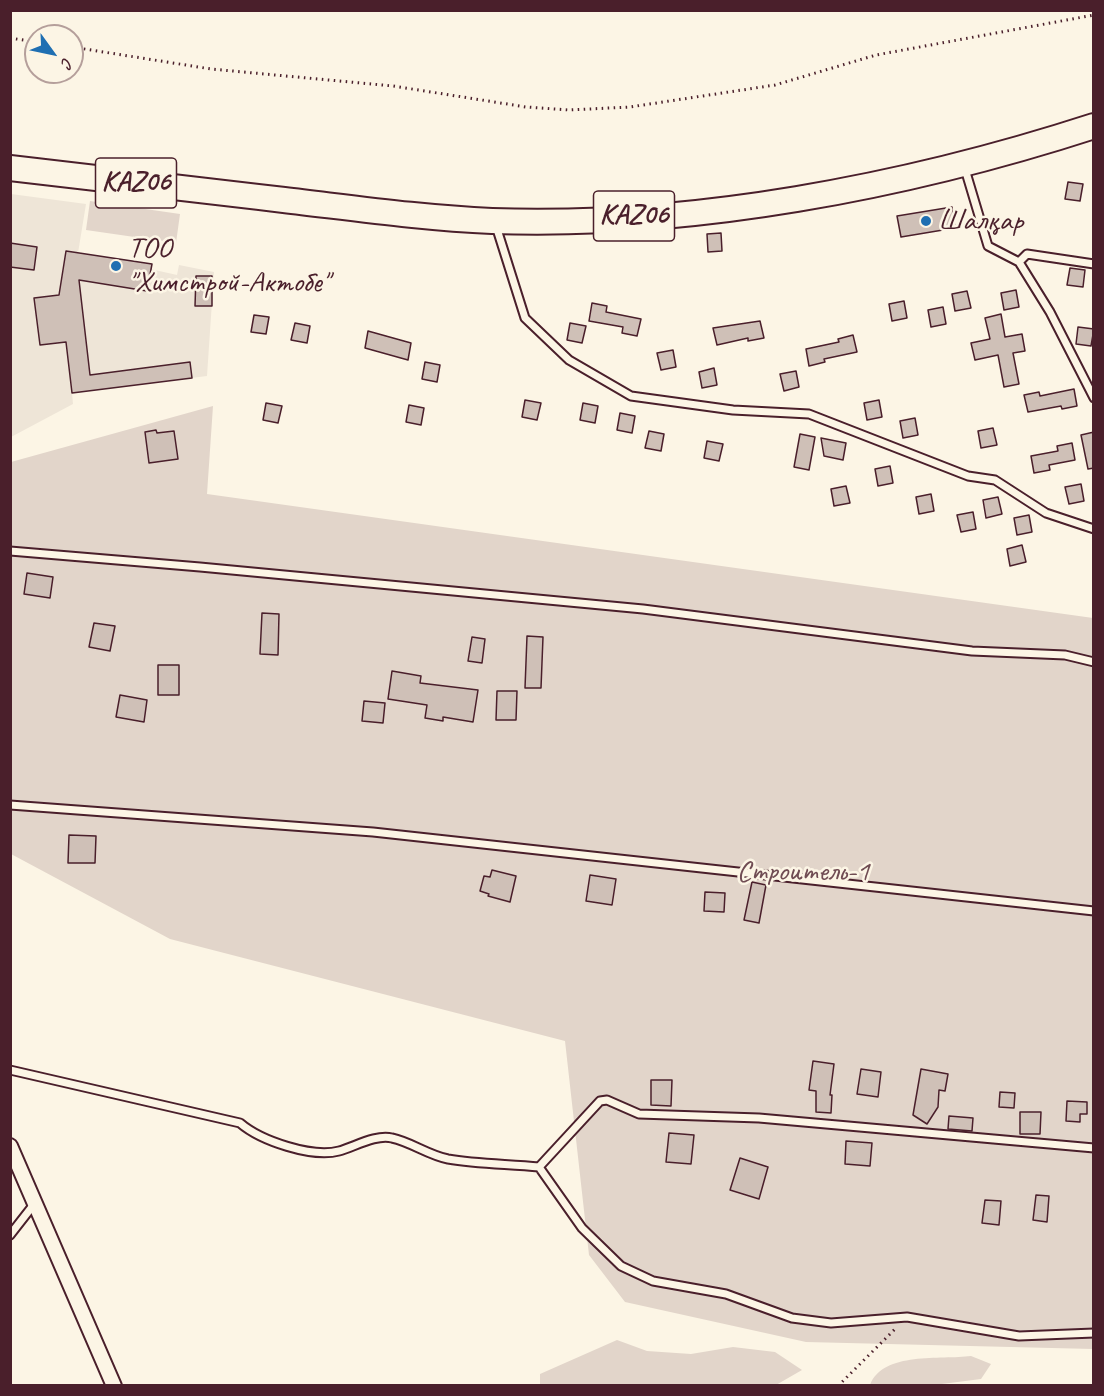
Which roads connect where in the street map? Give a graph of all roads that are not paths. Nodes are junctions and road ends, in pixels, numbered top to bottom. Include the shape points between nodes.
1 (1094, 126) edge
2 (963, 164) junction
3 (10, 168) edge
4 (494, 221) junction
5 (1019, 262) junction
6 (1094, 264) edge
7 (1094, 398) edge
8 (1094, 529) edge
9 (10, 551) edge
10 (1094, 662) edge
11 (10, 805) edge
12 (1094, 910) edge
13 (10, 1070) edge
14 (10, 1146) edge
15 (1094, 1148) edge
16 (539, 1167) junction
17 (35, 1203) junction
18 (10, 1235) edge
19 (1094, 1333) edge
20 (114, 1386) edge

1 - 2 highway, KАZ06
2 - 4 highway, KАZ06 via 838,191 715,210 600,219
2 - 5 lane via 988,246
3 - 4 highway, KАZ06 via 396,214
4 - 8 lane via 525,318 569,360 631,396 733,411 809,414 968,476 995,480 1046,513
5 - 6 lane via 1027,254
5 - 7 lane via 1050,312
9 - 10 lane via 643,609 972,651 1065,655
11 - 12 lane via 374,832
13 - 16 lane via 240,1123 268,1140 322,1153 384,1137 448,1159
14 - 17 street
15 - 16 lane via 759,1118 639,1114 600,1101
16 - 19 lane via 590,1235 621,1266 653,1281 726,1294 792,1318 831,1323 907,1317 1019,1336
17 - 18 lane
17 - 20 street

